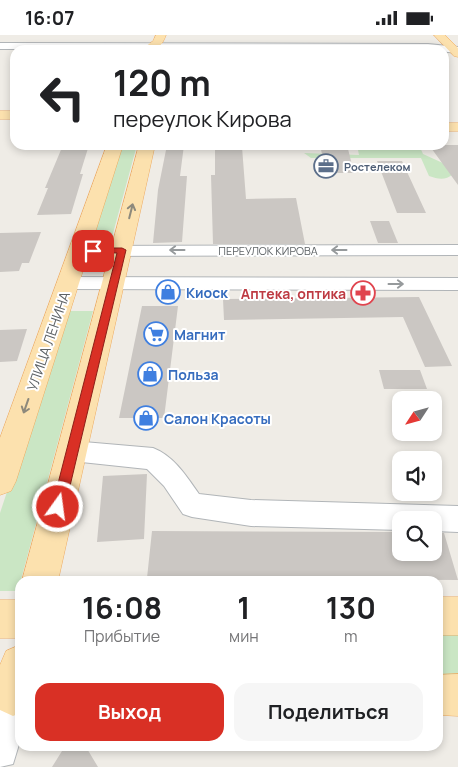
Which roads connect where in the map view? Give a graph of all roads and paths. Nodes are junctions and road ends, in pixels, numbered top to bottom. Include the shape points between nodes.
1 (439, 35) edge
2 (455, 48) edge
3 (113, 150) edge
4 (146, 150) edge
5 (122, 250) junction
6 (79, 251) junction
7 (458, 251) edge
8 (68, 283) junction
9 (112, 284) junction
10 (458, 284) edge
11 (72, 451) junction
12 (0, 481) edge
13 (458, 519) edge
14 (41, 576) edge
15 (443, 616) edge
16 (458, 616) edge
17 (0, 619) edge
18 (15, 619) edge
19 (13, 687) edge
20 (443, 695) edge
21 (458, 695) edge
22 (0, 751) edge

1 - 2 main road
3 - 6 main road, УЛИЦА ЛЕНИНА
5 -> 4 main road
5 - 6 street, ПЕРЕУЛОК КИРОВА
7 -> 5 street, ПЕРЕУЛОК КИРОВА
5 - 9 main road
6 - 8 main road, УЛИЦА ЛЕНИНА
8 - 9 street
8 -> 12 main road, УЛИЦА ЛЕНИНА
9 -> 10 street
9 - 11 main road
11 - 13 street via 152,459 172,478 192,505 251,513
11 - 14 main road
15 - 16 main road
17 - 18 main road
19 - 22 street
20 - 21 main road

